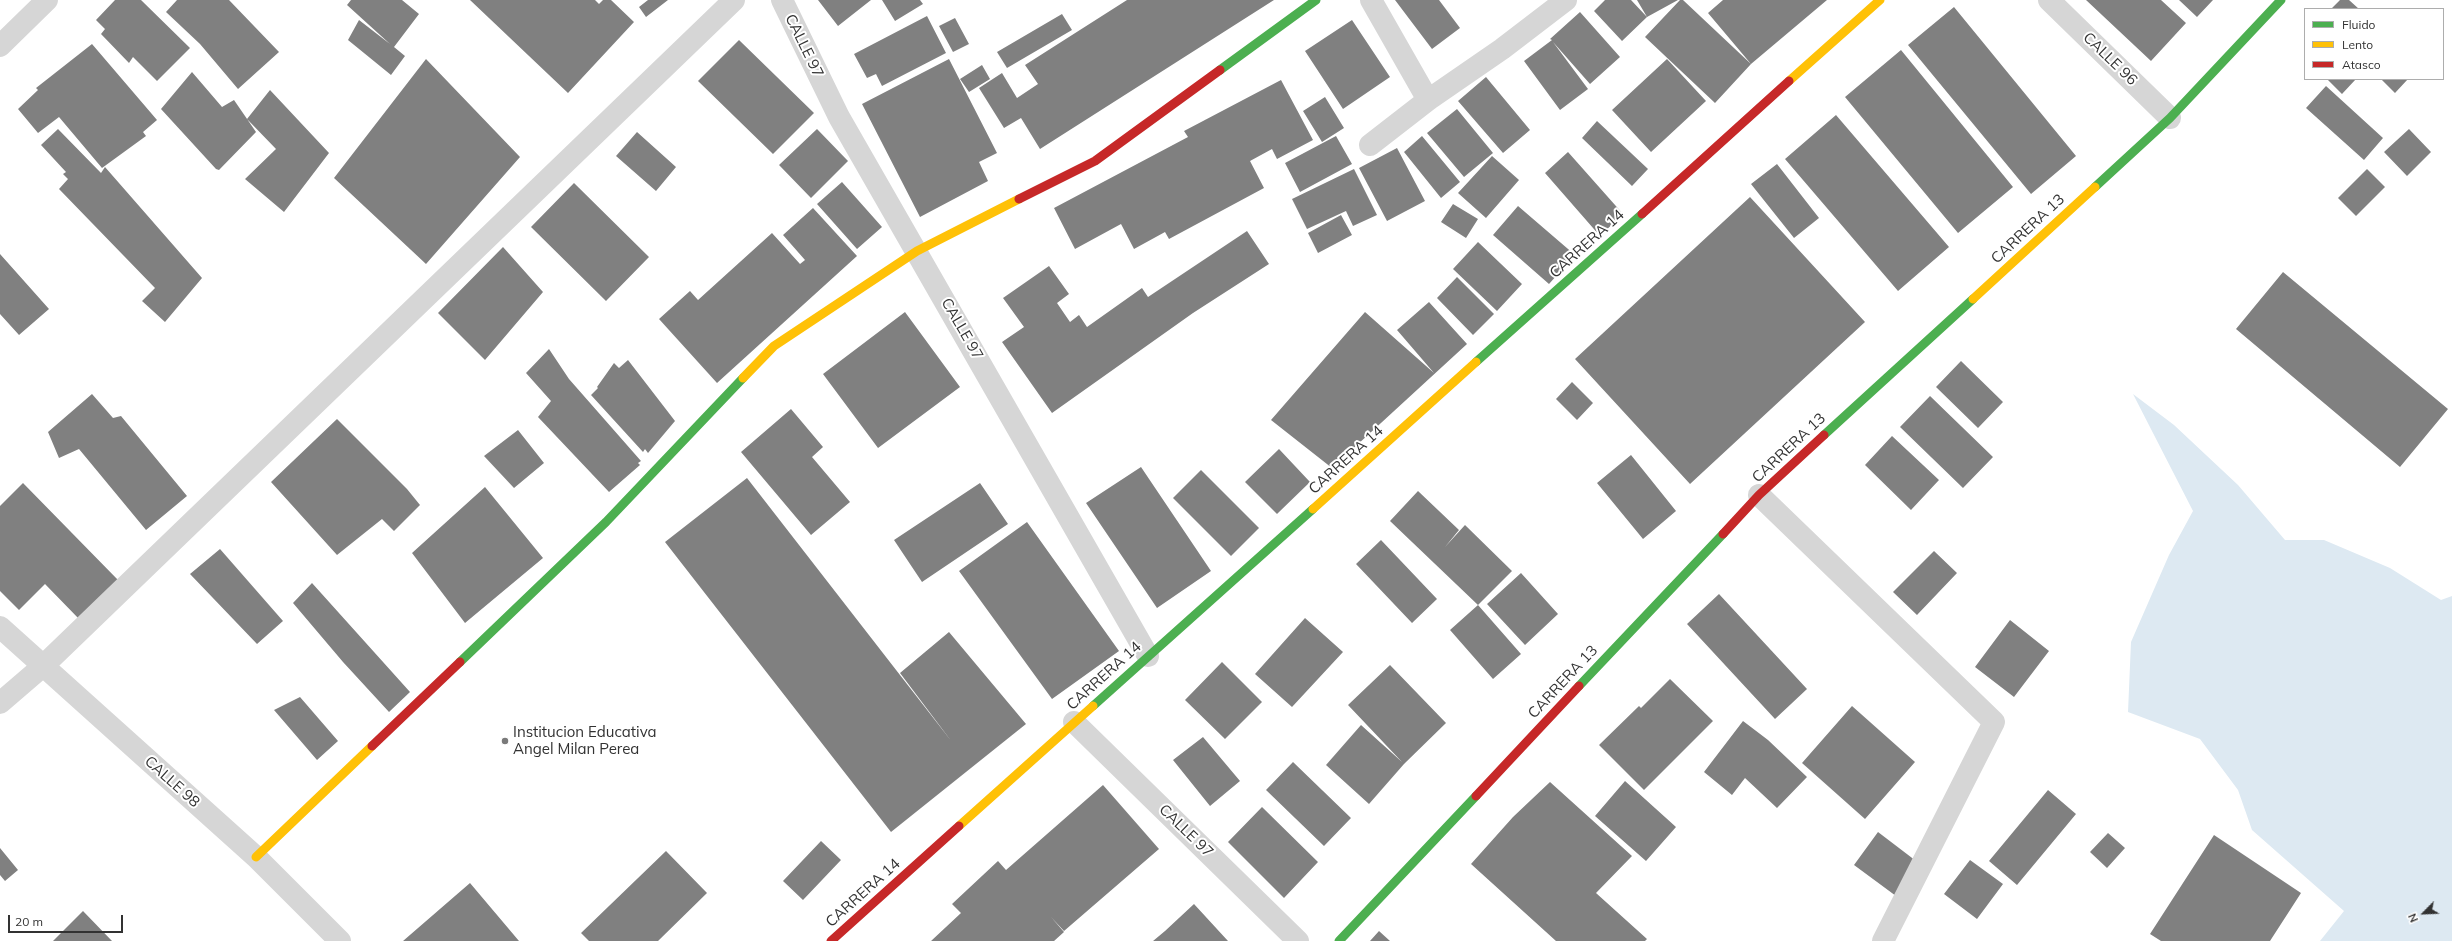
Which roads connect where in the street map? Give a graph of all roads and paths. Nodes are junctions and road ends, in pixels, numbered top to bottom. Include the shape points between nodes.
1 (48, 0) edge
2 (734, 0) edge
3 (782, 0) edge
4 (1316, 0) edge
5 (1371, 0) edge
6 (1566, 0) edge
7 (1880, 0) edge
8 (2049, 0) edge
9 (2281, 0) edge
10 (0, 46) edge
11 (1428, 100) junction
12 (2170, 118) junction
13 (1370, 145) dead end
14 (917, 251) junction
15 (1759, 495) junction
16 (0, 627) edge
17 (1148, 656) junction
18 (43, 666) junction
19 (0, 703) edge
20 (1074, 722) junction
21 (256, 856) junction
22 (340, 941) edge
23 (831, 941) edge
24 (1298, 941) edge
25 (1340, 941) edge
26 (1883, 941) edge

1 - 10 street
2 - 18 street
3 - 14 street, CALLE 97 via 839,116
4 - 14 street via 1095,161
5 - 11 street
6 - 11 street via 1502,49
7 - 17 street, CARRERA 14
8 - 12 street, CALLE 96
9 - 12 street, CARRERA 13
11 - 13 street
12 - 15 street, CARRERA 13
14 - 17 street, CALLE 97
14 - 21 street via 774,346 606,522
15 - 25 street, CARRERA 13
15 - 26 street via 1994,722
16 - 18 street, CALLE 98
17 - 20 street, CARRERA 14
18 - 19 street
18 - 21 street, CALLE 98
20 - 23 street, CARRERA 14
20 - 24 street, CALLE 97
21 - 22 street, CALLE 98

